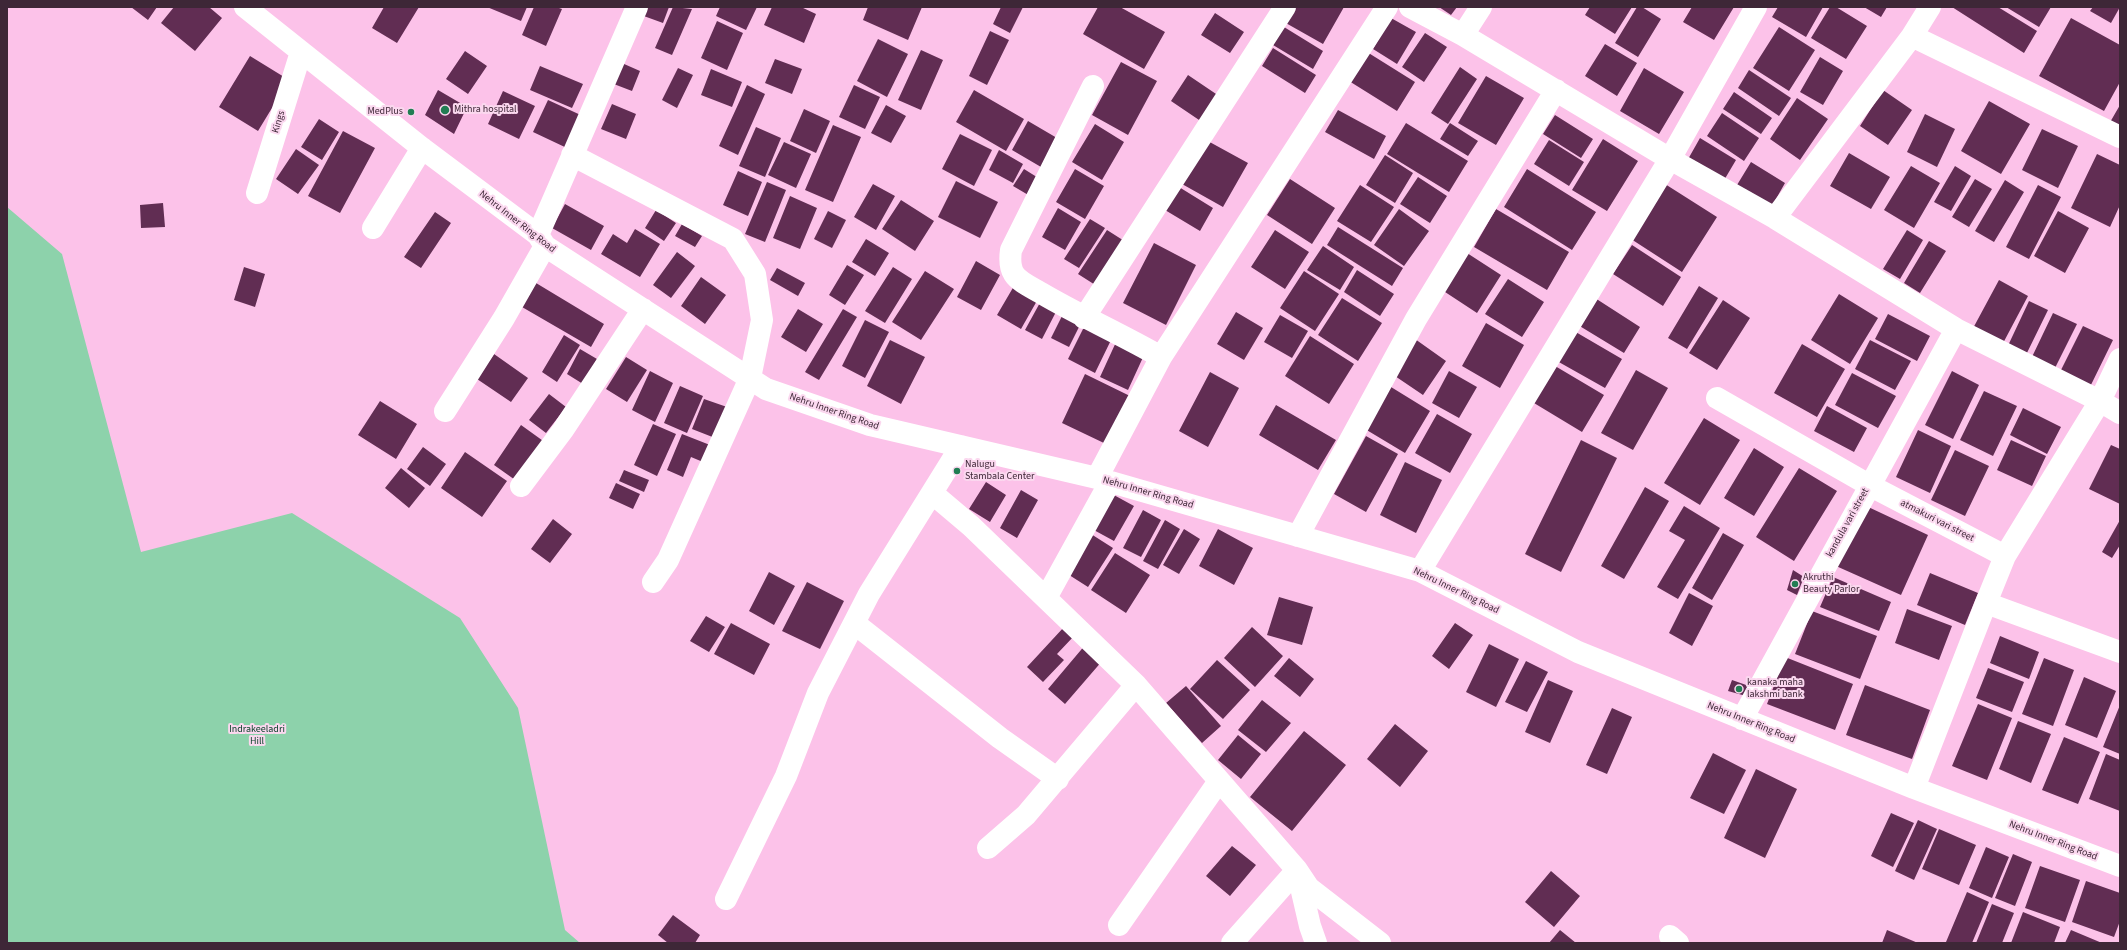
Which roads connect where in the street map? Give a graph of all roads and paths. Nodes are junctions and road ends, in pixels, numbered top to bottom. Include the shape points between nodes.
1 (245, 7) edge
2 (636, 7) edge
3 (1285, 7) edge
4 (1387, 7) edge
5 (1410, 7) edge
6 (1481, 7) edge
7 (1756, 7) edge
8 (1930, 7) edge
9 (267, 14) edge
10 (1463, 35) junction
11 (1912, 36) junction
12 (301, 52) junction
13 (1093, 86) dead end
14 (1556, 90) junction
15 (2120, 137) edge
16 (422, 148) junction
17 (572, 155) junction
18 (1670, 159) junction
19 (257, 194) dead end
20 (1775, 218) junction
21 (373, 228) dead end
22 (541, 240) junction
23 (643, 309) junction
24 (1084, 318) junction
25 (1956, 329) junction
26 (1161, 356) junction
27 (2120, 358) edge
28 (750, 378) junction
29 (1717, 398) dead end
30 (2100, 401) junction
31 (445, 411) dead end
32 (2120, 413) edge
33 (961, 446) junction
34 (1103, 480) junction
35 (520, 486) dead end
36 (1869, 486) junction
37 (932, 493) junction
38 (1298, 536) junction
39 (2005, 556) junction
40 (1420, 571) junction
41 (653, 582) dead end
42 (1046, 598) junction
43 (1986, 603) junction
44 (854, 623) junction
45 (2120, 652) edge
46 (1136, 685) junction
47 (1742, 719) junction
48 (1058, 779) junction
49 (1219, 781) junction
50 (1914, 788) junction
51 (988, 848) dead end
52 (2120, 866) edge
53 (1297, 870) junction
54 (726, 899) dead end
55 (1119, 925) dead end
56 (1232, 943) edge
57 (1316, 943) edge
58 (1380, 943) edge

1 - 9 street, Nehru Inner Ring Road
2 - 17 street
3 - 24 street
4 - 26 street
5 - 10 street
6 - 10 street
7 - 18 street
8 - 11 street
9 - 12 street, Nehru Inner Ring Road
10 - 14 street
11 - 15 street
11 - 20 street
12 - 16 street, Nehru Inner Ring Road
12 - 19 street, Kings
13 - 24 street via 1011,250 1010,261 1014,274 1024,282
14 - 18 street
14 - 38 street via 1416,319
16 - 21 street
16 - 22 street, Nehru Inner Ring Road
17 - 22 street
17 - 28 street via 733,239 755,274 762,320
18 - 20 street
18 - 40 street
20 - 25 street
22 - 23 street, Nehru Inner Ring Road
22 - 31 street via 504,318
23 - 28 street, Nehru Inner Ring Road
23 - 35 street via 563,430
24 - 26 street
25 - 30 street
25 - 36 street, kandula vari street
26 - 34 street
27 - 30 street
28 - 33 street, Nehru Inner Ring Road via 766,389 870,425
28 - 41 street via 668,560
29 - 36 street, atmakuri vari street
30 - 32 street
30 - 39 street
33 - 34 street, Nehru Inner Ring Road
33 - 37 street
34 - 38 street, Nehru Inner Ring Road
34 - 42 street
36 - 39 street, atmakuri vari street
36 - 47 street, kandula vari street
37 - 42 street via 971,526
37 - 44 street via 869,594
38 - 40 street, Nehru Inner Ring Road
39 - 43 street
40 - 47 street, Nehru Inner Ring Road via 1578,652
42 - 46 street
43 - 45 street
43 - 50 street
44 - 48 street via 1000,738
44 - 54 street via 818,693 786,776
46 - 48 street
46 - 49 street
47 - 50 street, Nehru Inner Ring Road
48 - 51 street via 1026,815
49 - 53 street
49 - 55 street
50 - 52 street, Nehru Inner Ring Road
53 - 56 street
53 - 57 street
53 - 58 street via 1309,888

